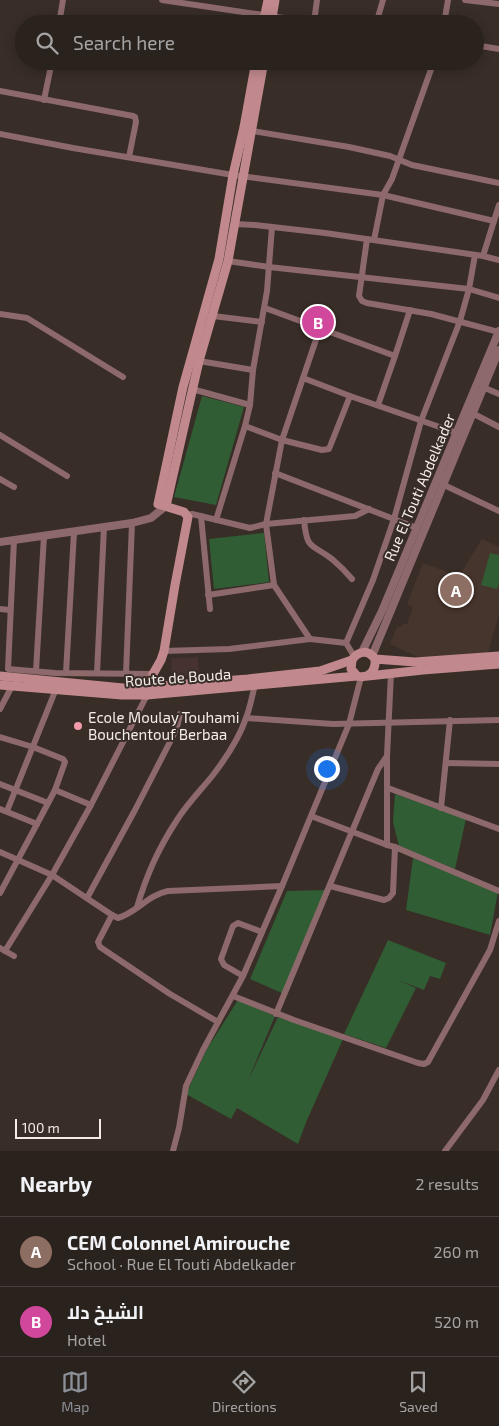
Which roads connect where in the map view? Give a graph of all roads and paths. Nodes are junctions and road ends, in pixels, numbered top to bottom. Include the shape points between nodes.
1 (64, 0) edge
2 (162, 0) edge
3 (268, 0) edge
4 (276, 0) edge
5 (317, 0) edge
6 (383, 0) edge
7 (448, 0) edge
8 (465, 0) edge
9 (186, 2) edge
10 (499, 4) edge
11 (61, 15) edge
12 (245, 15) edge
13 (268, 15) edge
14 (270, 15) edge
15 (315, 15) edge
16 (379, 15) edge
17 (446, 15) edge
18 (484, 46) edge
19 (499, 49) edge
20 (50, 70) edge
21 (254, 70) edge
22 (262, 70) edge
23 (431, 70) edge
24 (0, 92) edge
25 (44, 100) junction
26 (252, 131) junction
27 (0, 134) edge
28 (129, 157) junction
29 (399, 159) junction
30 (233, 175) junction
31 (243, 176) junction
32 (499, 183) edge
33 (383, 195) junction
34 (499, 205) edge
35 (494, 221) junction
36 (234, 224) junction
37 (272, 227) junction
38 (371, 240) junction
39 (476, 255) junction
40 (483, 256) junction
41 (499, 260) edge
42 (228, 261) junction
43 (269, 267) junction
44 (362, 278) junction
45 (469, 289) junction
46 (499, 298) edge
47 (265, 308) junction
48 (410, 310) junction
49 (0, 314) edge
50 (213, 316) junction
51 (460, 321) junction
52 (262, 322) junction
53 (320, 328) junction
54 (499, 332) edge
55 (498, 354) edge
56 (395, 356) junction
57 (199, 360) junction
58 (253, 370) junction
59 (123, 377) dead end
60 (302, 378) junction
61 (484, 388) junction
62 (192, 389) junction
63 (499, 394) edge
64 (350, 396) junction
65 (250, 405) junction
66 (378, 405) junction
67 (474, 414) junction
68 (420, 421) junction
69 (246, 426) junction
70 (499, 427) edge
71 (457, 433) junction
72 (0, 435) edge
73 (282, 440) junction
74 (275, 473) junction
75 (67, 476) dead end
76 (0, 479) edge
77 (444, 485) junction
78 (14, 487) dead end
79 (162, 505) junction
80 (368, 509) junction
81 (499, 511) edge
82 (188, 515) junction
83 (201, 516) junction
84 (394, 519) junction
85 (216, 520) junction
86 (304, 520) junction
87 (132, 523) junction
88 (266, 524) junction
89 (104, 527) junction
90 (417, 528) junction
91 (74, 532) junction
92 (44, 536) junction
93 (14, 540) junction
94 (0, 542) edge
95 (352, 579) dead end
96 (274, 585) junction
97 (208, 595) junction
98 (0, 609) edge
99 (210, 609) dead end
100 (10, 610) junction
101 (310, 639) junction
102 (346, 643) junction
103 (164, 651) junction
104 (356, 656) junction
105 (499, 656) edge
106 (373, 657) junction
107 (499, 664) edge
108 (36, 671) junction
109 (66, 673) junction
110 (97, 673) junction
111 (391, 673) junction
112 (126, 674) junction
113 (153, 674) junction
114 (0, 676) edge
115 (361, 676) junction
116 (0, 685) edge
117 (256, 685) junction
118 (12, 686) junction
119 (56, 689) junction
120 (148, 691) junction
121 (0, 709) edge
122 (180, 714) dead end
123 (246, 718) junction
124 (450, 720) junction
125 (499, 720) edge
126 (390, 723) junction
127 (350, 724) junction
128 (0, 737) edge
129 (33, 746) junction
130 (387, 756) junction
131 (446, 763) junction
132 (499, 764) edge
133 (0, 784) edge
134 (388, 788) junction
135 (15, 790) junction
136 (54, 790) junction
137 (48, 803) junction
138 (91, 806) junction
139 (441, 808) junction
140 (3, 810) edge
141 (311, 816) junction
142 (37, 824) junction
143 (499, 829) edge
144 (352, 832) junction
145 (387, 845) junction
146 (395, 847) junction
147 (0, 852) edge
148 (18, 859) junction
149 (52, 875) junction
150 (282, 886) junction
151 (330, 886) junction
152 (499, 891) edge
153 (0, 892) edge
154 (87, 898) junction
155 (137, 907) junction
156 (112, 915) junction
157 (499, 921) edge
158 (262, 932) junction
159 (3, 950) edge
160 (14, 956) dead end
161 (243, 976) junction
162 (233, 996) junction
163 (276, 1014) junction
164 (218, 1022) junction
165 (499, 1070) edge
166 (173, 1151) edge
167 (445, 1151) edge

1 - 11 street
2 - 9 street
3 - 13 main road
4 - 14 main road
5 - 15 street
6 - 16 street
7 - 17 street
8 - 10 street
9 - 12 street
18 - 19 street
20 - 25 street
21 - 30 main road
22 - 26 main road
23 - 29 street
24 - 25 street
25 - 28 street via 135,117
26 - 29 street
26 - 31 main road
27 - 28 street
28 - 30 street
29 - 32 street via 412,165
29 - 33 street
30 - 31 street
30 - 79 main road via 219,259 183,387
31 - 33 street
31 - 36 main road
33 - 35 street
33 - 38 street
34 - 35 street
35 - 40 street
36 - 37 street
36 - 42 main road
37 - 38 street
37 - 43 street
38 - 39 street
38 - 44 street
39 - 40 street
39 - 45 street
40 - 41 street
42 - 43 street
42 - 50 main road
43 - 44 street
43 - 47 street
44 - 45 street
44 - 48 street via 359,296 362,301
45 - 46 street
45 - 51 street
47 - 52 street
47 - 53 street
48 - 51 street
48 - 56 street
49 - 59 street via 27,318
50 - 52 street
50 - 57 main road
51 - 54 street
51 - 68 street
52 - 58 street
53 - 56 street
53 - 60 street
54 - 71 street, Rue El Touti Abdelkader
55 - 61 street, Rue El Touti Abdelkader
56 - 66 street
57 - 58 street
57 - 62 main road
58 - 65 street
60 - 64 street
60 - 73 street
61 - 63 street
61 - 67 street, Rue El Touti Abdelkader
62 - 65 street
62 - 79 main road
64 - 66 street
64 - 73 street via 329,449
65 - 69 street
66 - 68 street
67 - 70 street
67 - 77 street, Rue El Touti Abdelkader
68 - 71 street
68 - 84 street
69 - 73 street
69 - 85 street
71 - 90 street, Rue El Touti Abdelkader
72 - 75 street
73 - 74 street
74 - 80 street
74 - 88 street
76 - 78 street
77 - 81 street
77 - 106 street, Rue El Touti Abdelkader
79 - 82 main road
79 - 87 street via 158,513
80 - 84 street
80 - 86 street via 355,516
82 - 83 street
82 - 103 main road
83 - 85 street
83 - 97 street
84 - 90 street
84 - 102 street
85 - 88 street via 250,528
86 - 88 street
86 - 95 street via 308,542
87 - 89 street
87 - 112 street
88 - 96 street
89 - 91 street
89 - 110 street
90 - 104 street, Rue El Touti Abdelkader via 382,611
91 - 92 street
91 - 109 street
92 - 93 street
92 - 108 street
93 - 94 street
93 - 100 street
96 - 97 street
96 - 101 street
97 - 99 street
98 - 100 street
100 - 108 street via 8,668
101 - 102 street
101 - 103 street via 230,649
102 - 104 street
103 - 113 main road
104 - 106 main road
104 - 115 main road via 351,669
104 - 120 main road, Route de Bouda via 320,671
105 - 106 main road via 415,662
106 - 115 main road via 374,669 370,674
107 - 111 main road, Route de Bouda
108 - 109 street
109 - 110 street
110 - 112 street
111 - 115 main road, Route de Bouda
111 - 126 street
112 - 113 street
113 - 120 main road
114 - 120 main road, Route de Bouda
115 - 117 main road, Route de Bouda
115 - 127 street
116 - 118 main road, Route de Bouda
117 - 120 main road, Route de Bouda
117 - 123 street
118 - 119 main road, Route de Bouda
118 - 121 street
119 - 120 main road, Route de Bouda via 122,695
119 - 129 street
120 - 138 street
122 - 154 street via 172,738
123 - 127 street
123 - 155 street via 229,753 163,842
124 - 125 street
124 - 126 street
124 - 131 street
126 - 127 street
126 - 130 street
127 - 141 street
128 - 129 street
129 - 135 street
129 - 136 street via 65,762
130 - 134 street
130 - 144 street via 378,769
131 - 132 street
131 - 139 street
133 - 135 street
134 - 139 street
134 - 145 street
135 - 137 street
135 - 140 street
136 - 137 street
136 - 138 street
137 - 142 street
138 - 149 street
139 - 143 street
140 - 142 street
141 - 144 street
141 - 150 street
142 - 148 street
144 - 145 street
144 - 151 street
145 - 146 street
146 - 151 street via 394,888 389,898 384,900
146 - 152 street
147 - 148 street
148 - 149 street
148 - 153 street
149 - 154 street
149 - 159 street
150 - 155 street via 168,891 154,895
150 - 158 street
151 - 163 street
154 - 156 street
155 - 156 street via 118,918
156 - 164 street via 98,942 100,947
157 - 163 street via 490,950 426,1064
158 - 161 street
158 - 161 street via 238,923 233,926 221,959 224,965
159 - 160 street
161 - 162 street
162 - 163 street
162 - 164 street
164 - 166 street via 186,1086
165 - 167 street via 483,1100

